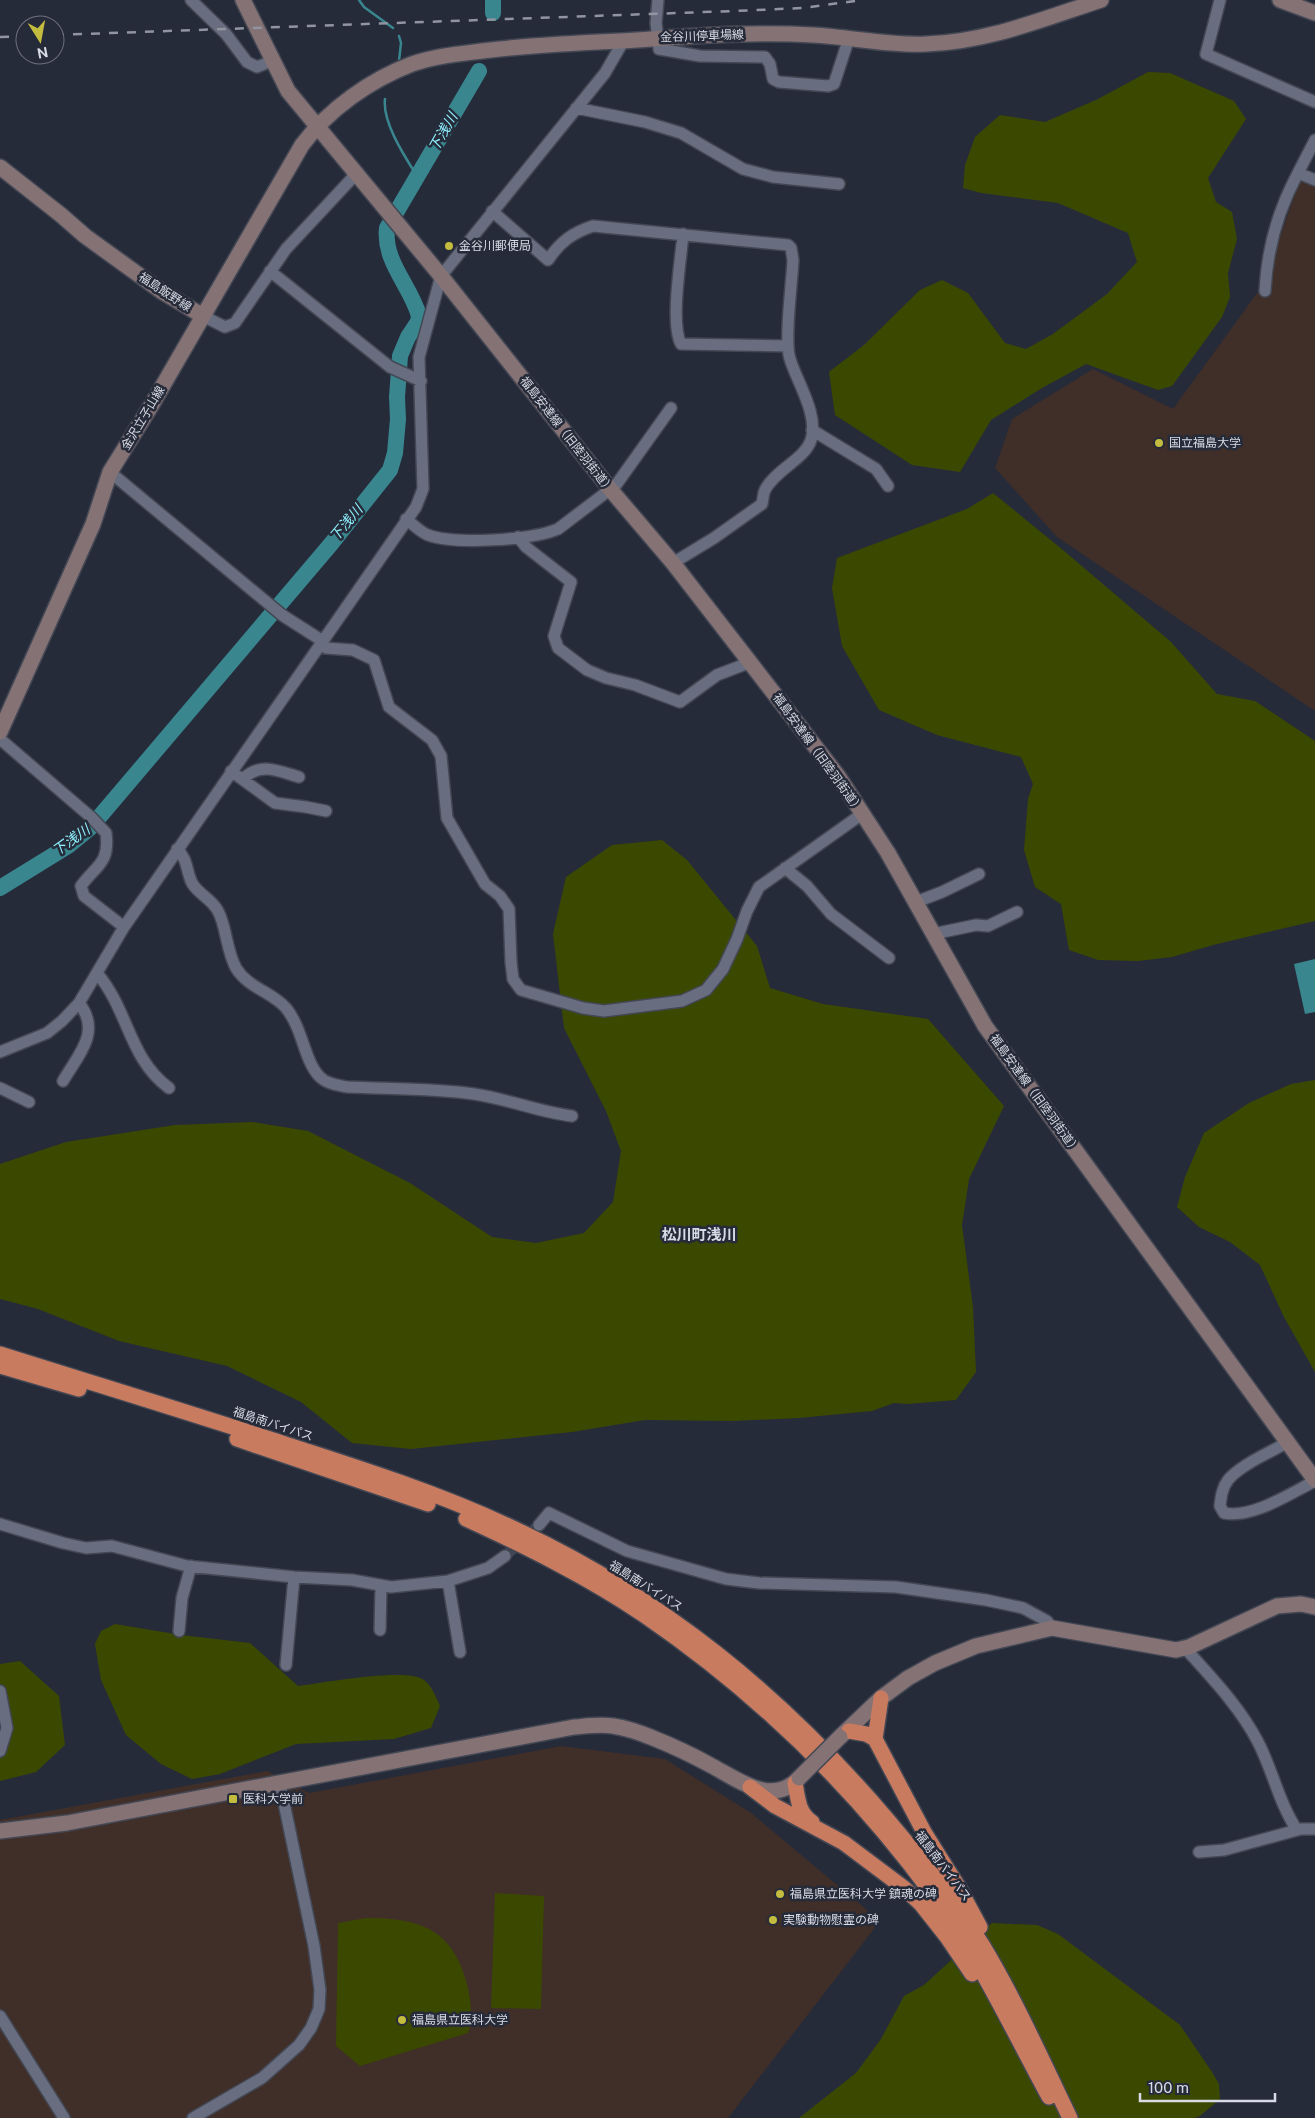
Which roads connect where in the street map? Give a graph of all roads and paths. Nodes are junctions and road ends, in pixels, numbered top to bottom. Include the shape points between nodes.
1 (191, 0) edge
2 (243, 0) edge
3 (658, 0) edge
4 (1101, 0) edge
5 (1220, 0) edge
6 (1280, 0) edge
7 (1299, 2) edge
8 (1315, 13) edge
9 (658, 38) junction
10 (849, 38) junction
11 (624, 40) junction
12 (272, 61) junction
13 (1315, 102) edge
14 (576, 108) junction
15 (317, 126) junction
16 (1315, 140) edge
17 (0, 167) edge
18 (1298, 173) junction
19 (356, 174) junction
20 (1315, 180) edge
21 (839, 184) dead end
22 (492, 211) junction
23 (683, 234) junction
24 (270, 271) junction
25 (441, 276) junction
26 (1265, 291) dead end
27 (204, 316) junction
28 (788, 346) junction
29 (421, 381) junction
30 (672, 408) dead end
31 (812, 430) junction
32 (110, 472) junction
33 (888, 486) dead end
34 (610, 489) junction
35 (406, 519) junction
36 (518, 537) junction
37 (673, 563) junction
38 (321, 640) junction
39 (751, 662) junction
40 (0, 732) edge
41 (0, 739) edge
42 (231, 771) junction
43 (299, 776) dead end
44 (244, 778) junction
45 (326, 811) dead end
46 (862, 814) junction
47 (177, 849) junction
48 (785, 868) junction
49 (979, 874) dead end
50 (916, 902) junction
51 (1017, 912) dead end
52 (124, 927) junction
53 (933, 934) junction
54 (889, 958) dead end
55 (97, 973) junction
56 (79, 1003) junction
57 (0, 1052) edge
58 (62, 1081) dead end
59 (0, 1088) edge
60 (169, 1088) dead end
61 (29, 1102) dead end
62 (572, 1116) dead end
63 (0, 1343) edge
64 (0, 1354) edge
65 (0, 1366) edge
66 (0, 1372) edge
67 (103, 1396) junction
68 (136, 1396) junction
69 (1288, 1442) junction
70 (1315, 1480) edge
71 (0, 1524) edge
72 (539, 1525) tunnel mouth
73 (505, 1556) tunnel mouth
74 (191, 1566) junction
75 (294, 1577) junction
76 (448, 1582) junction
77 (381, 1585) junction
78 (1315, 1607) edge
79 (1052, 1628) junction
80 (380, 1630) dead end
81 (179, 1631) dead end
82 (1185, 1648) junction
83 (460, 1652) dead end
84 (286, 1665) dead end
85 (1, 1697) edge
86 (882, 1698) junction
87 (844, 1734) junction
88 (874, 1739) junction
89 (0, 1751) edge
90 (797, 1781) junction
91 (280, 1784) junction
92 (750, 1788) junction
93 (67, 1823) junction
94 (1315, 1829) edge
95 (1297, 1830) junction
96 (0, 1831) edge
97 (0, 1840) edge
98 (844, 1843) junction
99 (1199, 1852) dead end
100 (0, 2016) edge
101 (1012, 2027) junction
102 (1042, 2060) junction
103 (64, 2118) edge
104 (193, 2118) edge
105 (1060, 2118) edge
106 (1070, 2118) edge

1 - 12 street via 226,34 247,62 257,67
2 - 12 main road, 福島安達線（旧陸羽街道）
3 - 9 street
4 - 10 main road, 金谷川停車場線 via 978,39 916,44
5 - 13 street via 1206,54
6 - 7 main road
7 - 8 main road
9 - 10 main road, 金谷川停車場線 via 773,34
9 - 10 street via 659,49 665,51 700,56 765,57 773,78 779,82 828,86 834,84 838,77
9 - 11 main road, 金谷川停車場線
11 - 14 street via 605,73
11 - 15 main road, 金谷川停車場線 via 438,56 383,78 340,106
12 - 15 main road, 福島安達線（旧陸羽街道） via 288,91
14 - 21 street via 681,133 742,169 773,177
14 - 22 street
15 - 19 main road, 福島安達線（旧陸羽街道）
15 - 27 main road, 福島飯野線 via 302,145
16 - 18 street
17 - 27 main road, 福島飯野線 via 85,236 161,291
18 - 20 street
18 - 26 street via 1274,231 1266,265
19 - 24 street via 286,249
19 - 25 main road, 福島安達線（旧陸羽街道）
22 - 23 street via 548,260 557,246 578,231 593,226
22 - 25 street
23 - 28 street via 788,245 791,248
23 - 28 street via 677,318 681,344
24 - 27 street via 235,323 225,327
24 - 29 street via 390,367
25 - 29 street via 419,357
25 - 34 main road, 福島安達線（旧陸羽街道）
27 - 32 main road, 金沢立子山線
28 - 31 street via 789,358 808,402
29 - 35 street via 423,489 416,507
30 - 34 street
31 - 33 street via 876,469
31 - 37 street via 811,440 800,455 764,490 762,504
32 - 38 street via 282,615
32 - 40 main road, 金沢立子山線 via 93,524
34 - 36 street via 558,529
34 - 37 main road, 福島安達線（旧陸羽街道）
35 - 36 street via 427,534 455,540
35 - 38 street
36 - 39 street via 571,582 554,636 558,648 587,670 680,702 717,675
37 - 39 main road, 福島安達線（旧陸羽街道）
38 - 42 street
38 - 48 street via 326,648 353,650 374,660 389,707 432,740 441,756 447,818 484,884 500,896 509,909 513,979 521,990 604,1011 682,1001 706,990 723,969 759,887
39 - 46 main road, 福島安達線（旧陸羽街道） via 838,776
41 - 52 street via 102,827 107,838 105,855 96,871 81,886 84,896
42 - 44 street
42 - 47 street
43 - 44 street via 262,768 251,771
44 - 45 street via 275,803
46 - 48 street
46 - 50 main road, 福島安達線（旧陸羽街道）
47 - 52 street
47 - 62 street via 184,856 191,882 218,911 228,950 237,968 247,982 285,1006 320,1077 347,1087 475,1094
48 - 54 street via 807,886 831,914
49 - 50 street
50 - 53 main road, 福島安達線（旧陸羽街道）
51 - 53 street via 988,926
52 - 55 street
53 - 69 main road, 福島安達線（旧陸羽街道） via 985,1026
55 - 56 street
55 - 60 street via 113,994 147,1067
56 - 57 street via 47,1033
56 - 58 street via 89,1021 89,1032
59 - 61 street
63 - 68 highway
64 - 68 highway, 福島南バイパス
65 - 67 highway, 福島南バイパス
66 - 67 highway
67 - 101 highway, 福島南バイパス via 446,1510 582,1577 643,1615 701,1657 760,1707 847,1791 934,1897 969,1949
68 - 102 highway, 福島南バイパス via 336,1460 497,1521 619,1584 667,1615 721,1656 804,1729 839,1764 918,1856 982,1945
69 - 70 main road, 福島安達線（旧陸羽街道）
69 - 70 street via 1228,1480 1220,1506 1224,1513 1231,1515 1255,1510
71 - 74 street via 63,1543 86,1548 112,1546
72 - 79 street via 549,1513 627,1551 726,1579 896,1587 986,1600 1023,1608 1047,1621
73 - 76 street via 488,1568
74 - 75 street
74 - 81 street via 182,1598
75 - 77 street
75 - 84 street
76 - 77 street via 391,1588
76 - 83 street
77 - 80 street
78 - 82 main road via 1301,1604 1277,1606
79 - 82 main road via 1140,1645 1176,1650
79 - 86 main road via 976,1646 934,1663
82 - 95 street via 1241,1714 1259,1743 1284,1809
85 - 89 street via 7,1728
86 - 87 main road
86 - 88 highway
87 - 88 highway via 866,1734
87 - 90 main road, bridge
88 - 102 highway via 997,1959
90 - 92 main road via 775,1791
90 - 98 highway via 799,1808 805,1817
91 - 92 main road via 574,1727 612,1725 654,1738
91 - 93 main road
91 - 104 street via 314,1946 320,1990 319,2009 300,2045 262,2078
92 - 98 highway via 775,1806
93 - 96 main road
93 - 97 main road
94 - 95 street
95 - 99 street via 1224,1850
98 - 101 highway via 886,1873 921,1904
100 - 103 street
101 - 105 highway, 福島南バイパス
102 - 106 highway, 福島南バイパス

